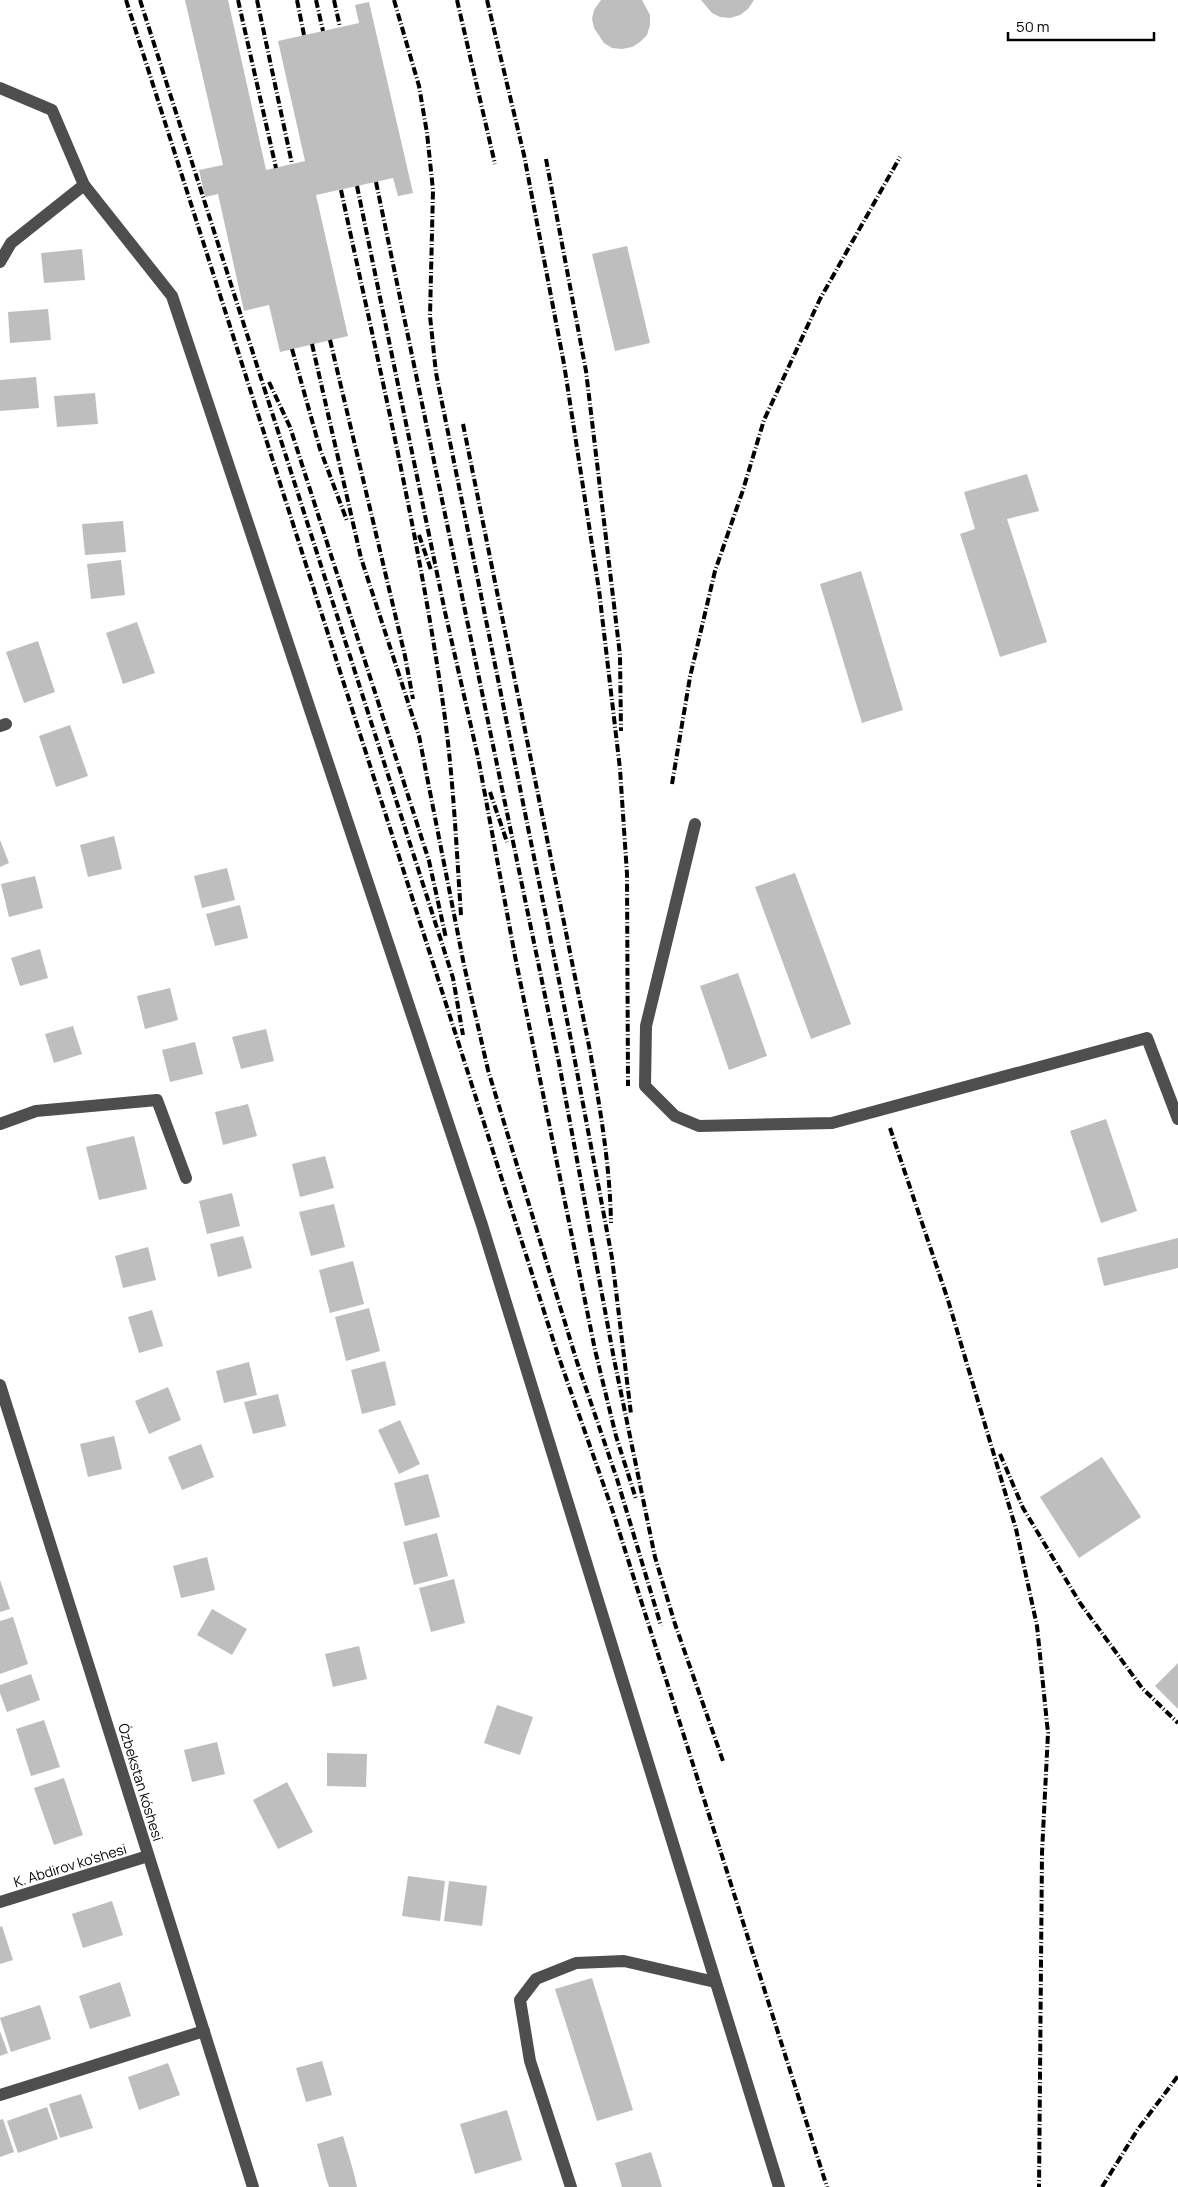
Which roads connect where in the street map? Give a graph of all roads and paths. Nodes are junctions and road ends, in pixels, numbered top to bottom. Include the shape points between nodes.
1 (0, 88) edge
2 (84, 185) junction
3 (0, 262) edge
4 (695, 824) dead end
5 (1178, 1119) edge
6 (0, 1124) edge
7 (186, 1178) dead end
8 (0, 1385) edge
9 (148, 1856) junction
10 (0, 1902) edge
11 (716, 1982) junction
12 (204, 2030) junction
13 (0, 2095) edge
14 (253, 2187) edge
15 (572, 2187) edge
16 (779, 2187) edge

1 - 2 street via 52,110
2 - 3 street via 11,244
2 - 11 street via 172,296 482,1225
4 - 5 street via 646,1026 645,1086 675,1116 699,1126 832,1122 1147,1038
6 - 7 street via 36,1111 158,1100
8 - 9 street, Ózbekstan kóshesi
9 - 10 street, K. Abdirov ko'shesi
9 - 12 street, Ózbekstan kóshesi
11 - 15 street via 624,1961 576,1963 536,1979 520,2000 530,2061
11 - 16 street
12 - 13 street
12 - 14 street, Ózbekstan kóshesi

